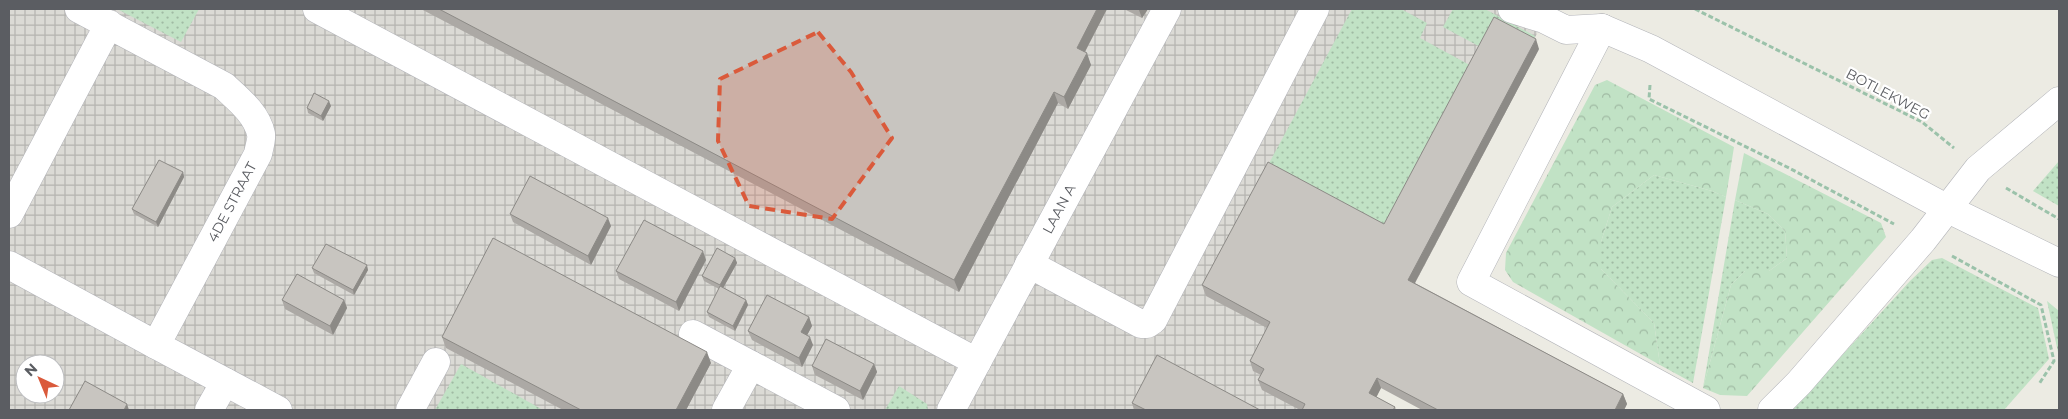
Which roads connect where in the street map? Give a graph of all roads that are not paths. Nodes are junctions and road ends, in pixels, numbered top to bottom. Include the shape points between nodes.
1 (79, 9) edge
2 (317, 9) edge
3 (1167, 9) edge
4 (1315, 9) edge
5 (1512, 9) edge
6 (1596, 19) edge
7 (108, 24) junction
8 (2059, 101) edge
9 (1948, 210) junction
10 (9, 214) edge
11 (2059, 263) edge
12 (1030, 264) junction
13 (9, 265) edge
14 (693, 334) dead end
15 (156, 345) junction
16 (436, 362) dead end
17 (977, 362) junction
18 (751, 365) junction
19 (224, 382) junction
20 (209, 410) edge
21 (278, 410) edge
22 (410, 410) edge
23 (726, 410) edge
24 (836, 410) edge
25 (951, 410) edge
26 (1706, 410) edge
27 (1772, 410) edge

1 - 7 street, 4DE STRAAT
2 - 17 street
3 - 12 street, LAAN A
4 - 12 street via 1153,320 1140,324
5 - 6 street via 1566,30
6 - 9 street
6 - 26 street via 1471,282
7 - 10 street
7 - 15 street, 4DE STRAAT via 224,86 243,103 261,135 258,154
8 - 9 street via 1978,169
9 - 11 street
9 - 27 street
12 - 17 street, LAAN A
13 - 15 street
14 - 18 street
15 - 19 street
16 - 22 street
17 - 25 street, LAAN A
18 - 23 street
18 - 24 street
19 - 20 street
19 - 21 street

